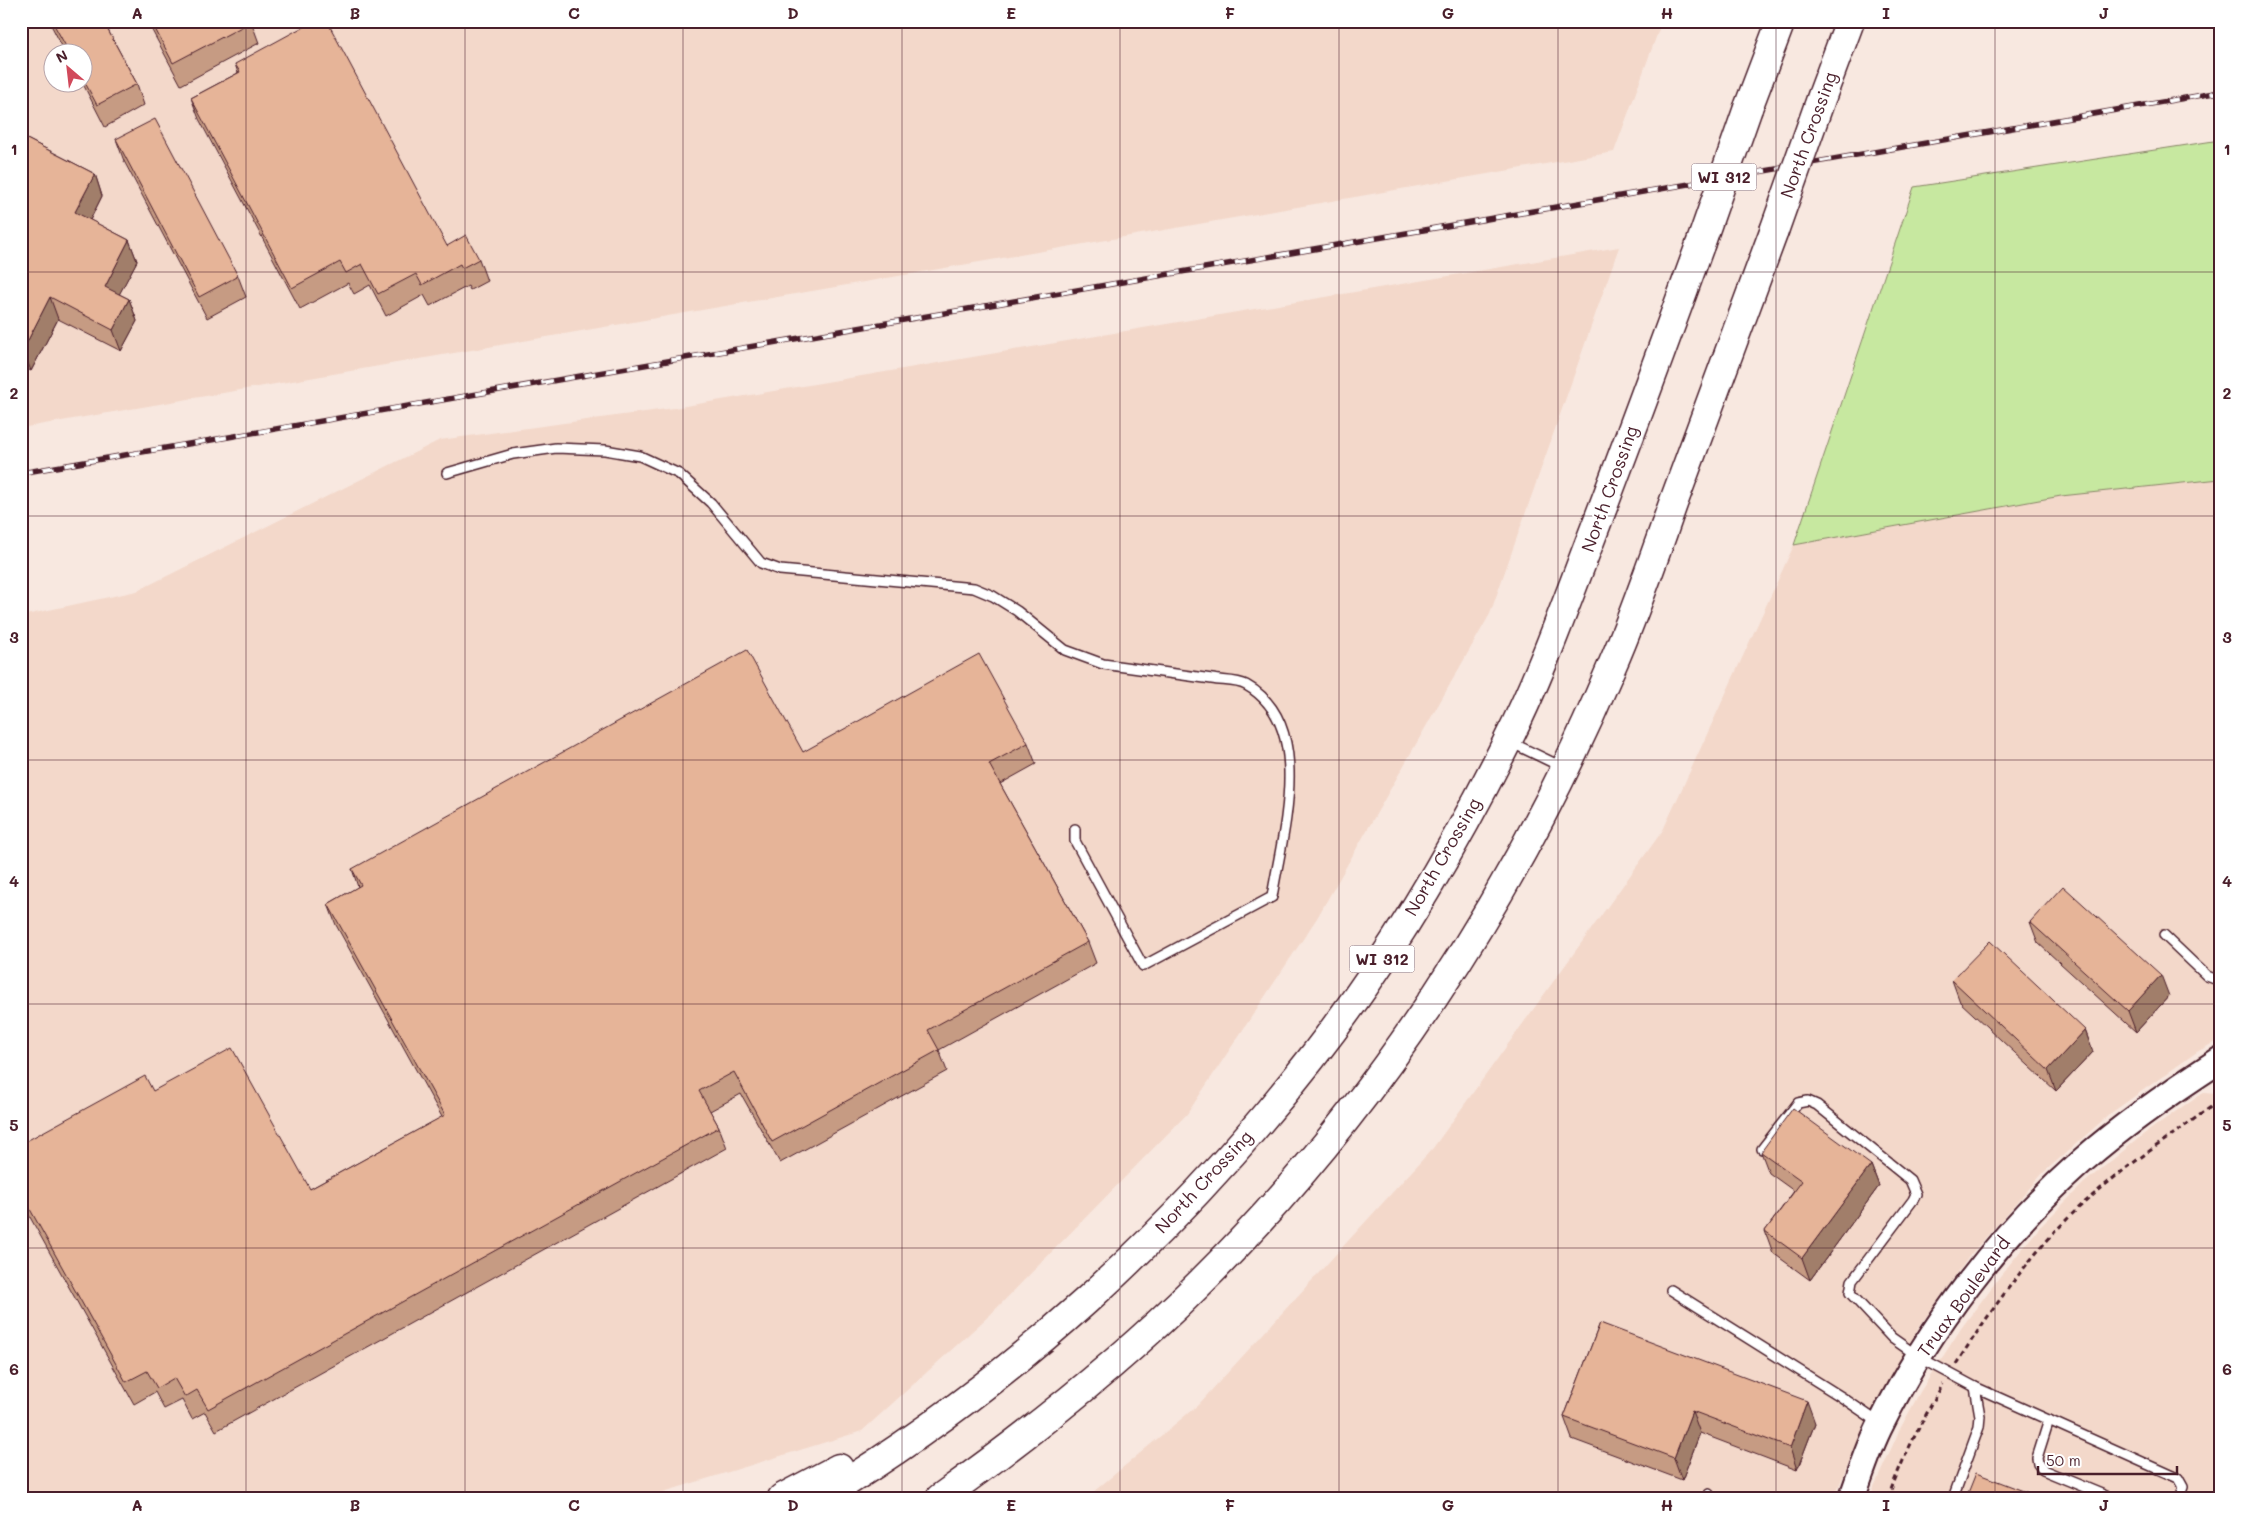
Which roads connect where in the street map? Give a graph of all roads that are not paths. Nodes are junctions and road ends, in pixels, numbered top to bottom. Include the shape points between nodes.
1 (1781, 21) edge
2 (1850, 21) edge
3 (447, 473) dead end
4 (1508, 741) junction
5 (1565, 769) junction
6 (1075, 828) dead end
7 (2164, 935) dead end
8 (2220, 981) edge
9 (2220, 1060) edge
10 (1762, 1149) edge
11 (1671, 1290) dead end
12 (1919, 1357) junction
13 (1975, 1387) junction
14 (955, 1408) junction
15 (2049, 1420) junction
16 (1881, 1424) junction
17 (782, 1498) edge
18 (821, 1498) edge
19 (940, 1498) edge
20 (1852, 1498) edge
21 (1953, 1498) edge
22 (2111, 1498) edge
23 (2179, 1498) edge

1 - 4 main road, North Crossing / WI 312, bridge via 1560,622
2 - 5 main road, North Crossing, bridge via 1615,658
3 - 6 lane via 513,454 556,448 605,450 640,456 679,474 711,503 761,563 780,570 974,588 1018,611 1065,650 1083,658 1103,664 1244,684 1266,701 1279,723 1288,754 1290,785 1272,897 1143,966 1075,841
4 - 5 lane
4 - 14 main road, North Crossing / WI 312 via 1439,869 1383,957 1306,1065 1232,1154 1144,1246 1052,1332
5 - 19 main road, North Crossing via 1502,890 1438,993 1364,1097 1284,1194 1198,1286 1106,1371 1007,1450
7 - 8 lane via 2207,976
9 - 12 main road, Truax Boulevard via 2128,1124 2083,1160 2029,1211 1985,1262
10 - 12 lane via 1798,1103 1808,1101 1910,1180 1916,1194 1913,1200 1850,1287 1853,1298 1892,1338
11 - 16 lane
12 - 13 lane
12 - 16 main road, Truax Boulevard
13 - 15 lane
13 - 21 lane via 1979,1427
14 - 17 main road via 898,1431 832,1473
14 - 18 main road, North Crossing / WI 312
15 - 22 lane via 2038,1464 2043,1470
15 - 23 lane via 2178,1478 2183,1487
16 - 20 main road, Truax Boulevard

